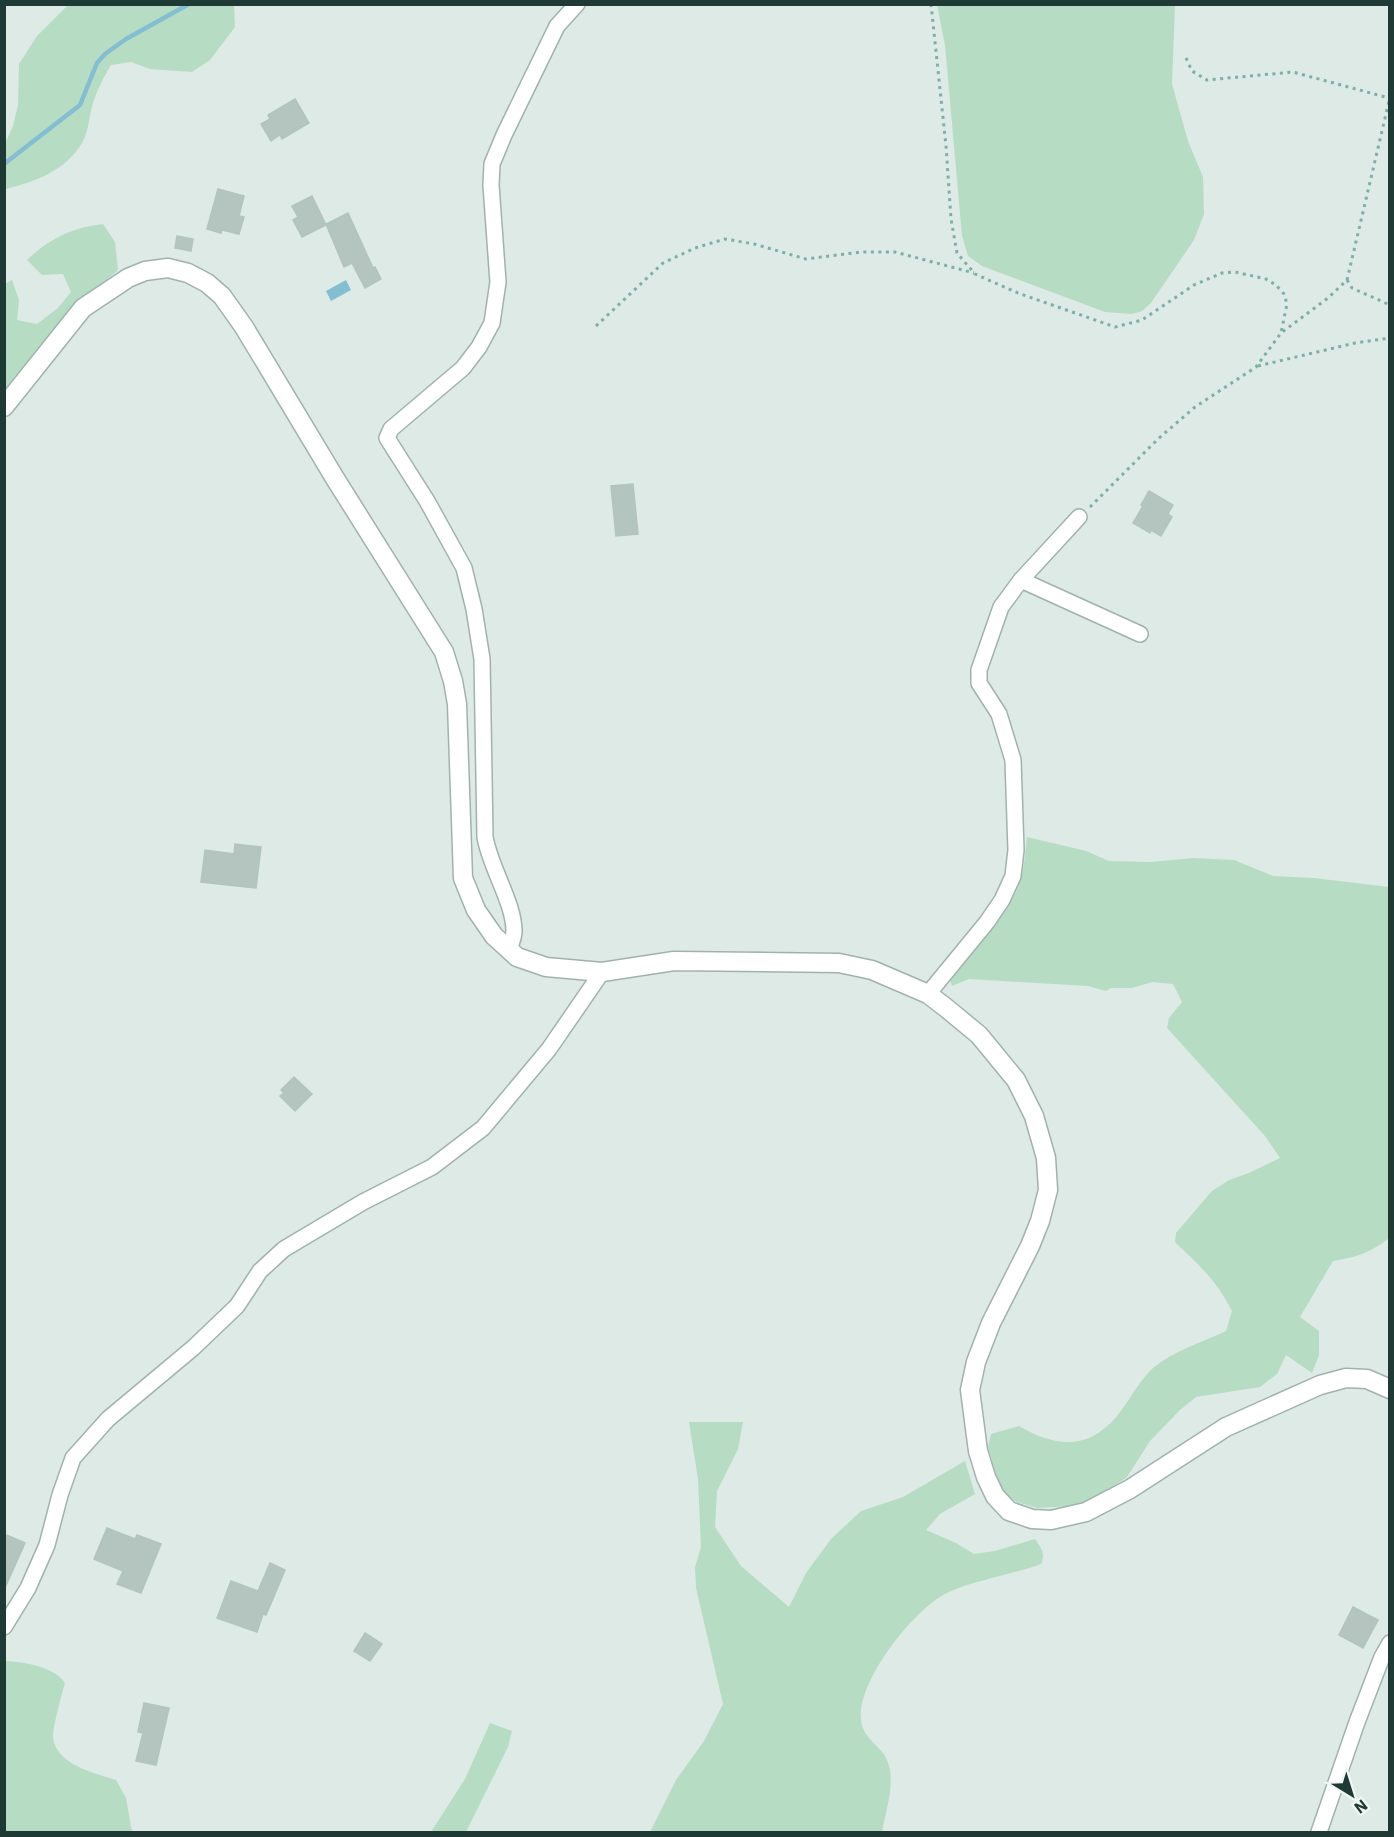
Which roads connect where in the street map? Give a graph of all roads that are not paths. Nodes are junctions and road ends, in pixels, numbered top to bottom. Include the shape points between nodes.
1 (577, 4) edge
2 (4, 407) edge
3 (1079, 517) road end
4 (1021, 580) junction
5 (1140, 634) dead end
6 (509, 949) junction
7 (602, 972) junction
8 (928, 994) junction
9 (1389, 1389) edge
10 (4, 1627) edge
11 (1389, 1643) edge
12 (1319, 1833) edge

1 - 6 street via 557,26 492,164 498,282 492,323 463,368 392,429 387,438 428,501 464,568 474,609 482,659 484,837 512,915 514,932
2 - 6 street via 83,308 128,278 168,268 188,273 222,296 444,652 457,704 463,878 476,910 494,936
3 - 4 street
4 - 5 street
4 - 8 street via 1001,608 979,670 980,683 999,714 1013,760 1013,876 987,922
6 - 7 street via 517,957 546,967
7 - 8 street via 674,961 839,963 872,970
7 - 10 street via 549,1049 483,1128 432,1167 284,1249 260,1271 237,1306 108,1419 73,1458 47,1545 28,1588
8 - 9 street via 979,1035 1016,1080 1034,1116 1046,1158 1047,1190 1040,1221 991,1323 970,1390 978,1451 986,1478 994,1496 1009,1511 1052,1521 1086,1512 1130,1489 1226,1427 1320,1385 1346,1378 1367,1379
11 - 12 street

